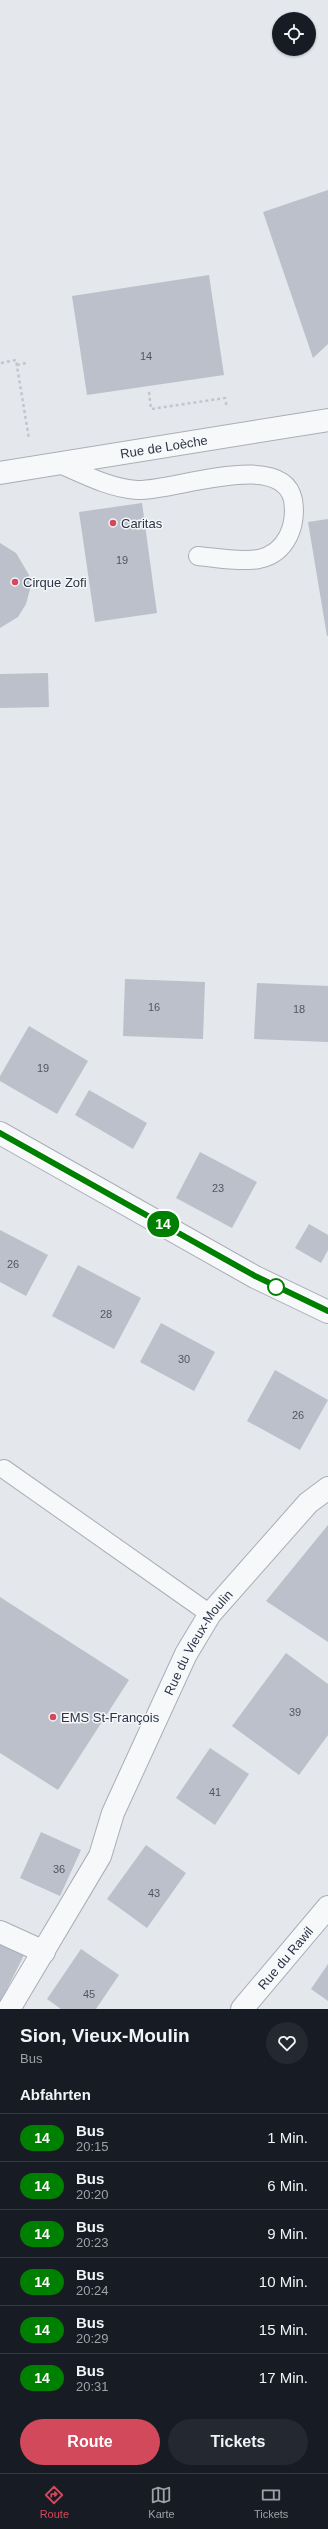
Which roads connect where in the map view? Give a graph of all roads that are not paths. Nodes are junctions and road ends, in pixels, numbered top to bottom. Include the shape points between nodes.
1 (328, 420) edge
2 (60, 464) junction
3 (0, 473) edge
4 (198, 556) dead end
5 (0, 1133) edge
6 (328, 1312) edge
7 (4, 1469) dead end
8 (328, 1488) edge
9 (210, 1614) junction
10 (328, 1906) edge
11 (0, 1932) edge
12 (44, 1952) junction
13 (9, 2009) edge
14 (242, 2009) edge

1 - 2 street, Rue de Loèche
2 - 3 street, Rue de Loèche
2 - 4 lane via 103,483 138,490 238,475 269,476 284,482 291,492 295,510 294,527 283,544 273,553 259,559
5 - 6 street via 255,1276
7 - 9 lane
8 - 9 street, Rue du Vieux-Moulin via 308,1503
9 - 12 street, Rue du Vieux-Moulin via 186,1654 113,1813 100,1856
10 - 14 street, Rue du Rawil
11 - 12 street
12 - 13 street, Rue du Vieux-Moulin

